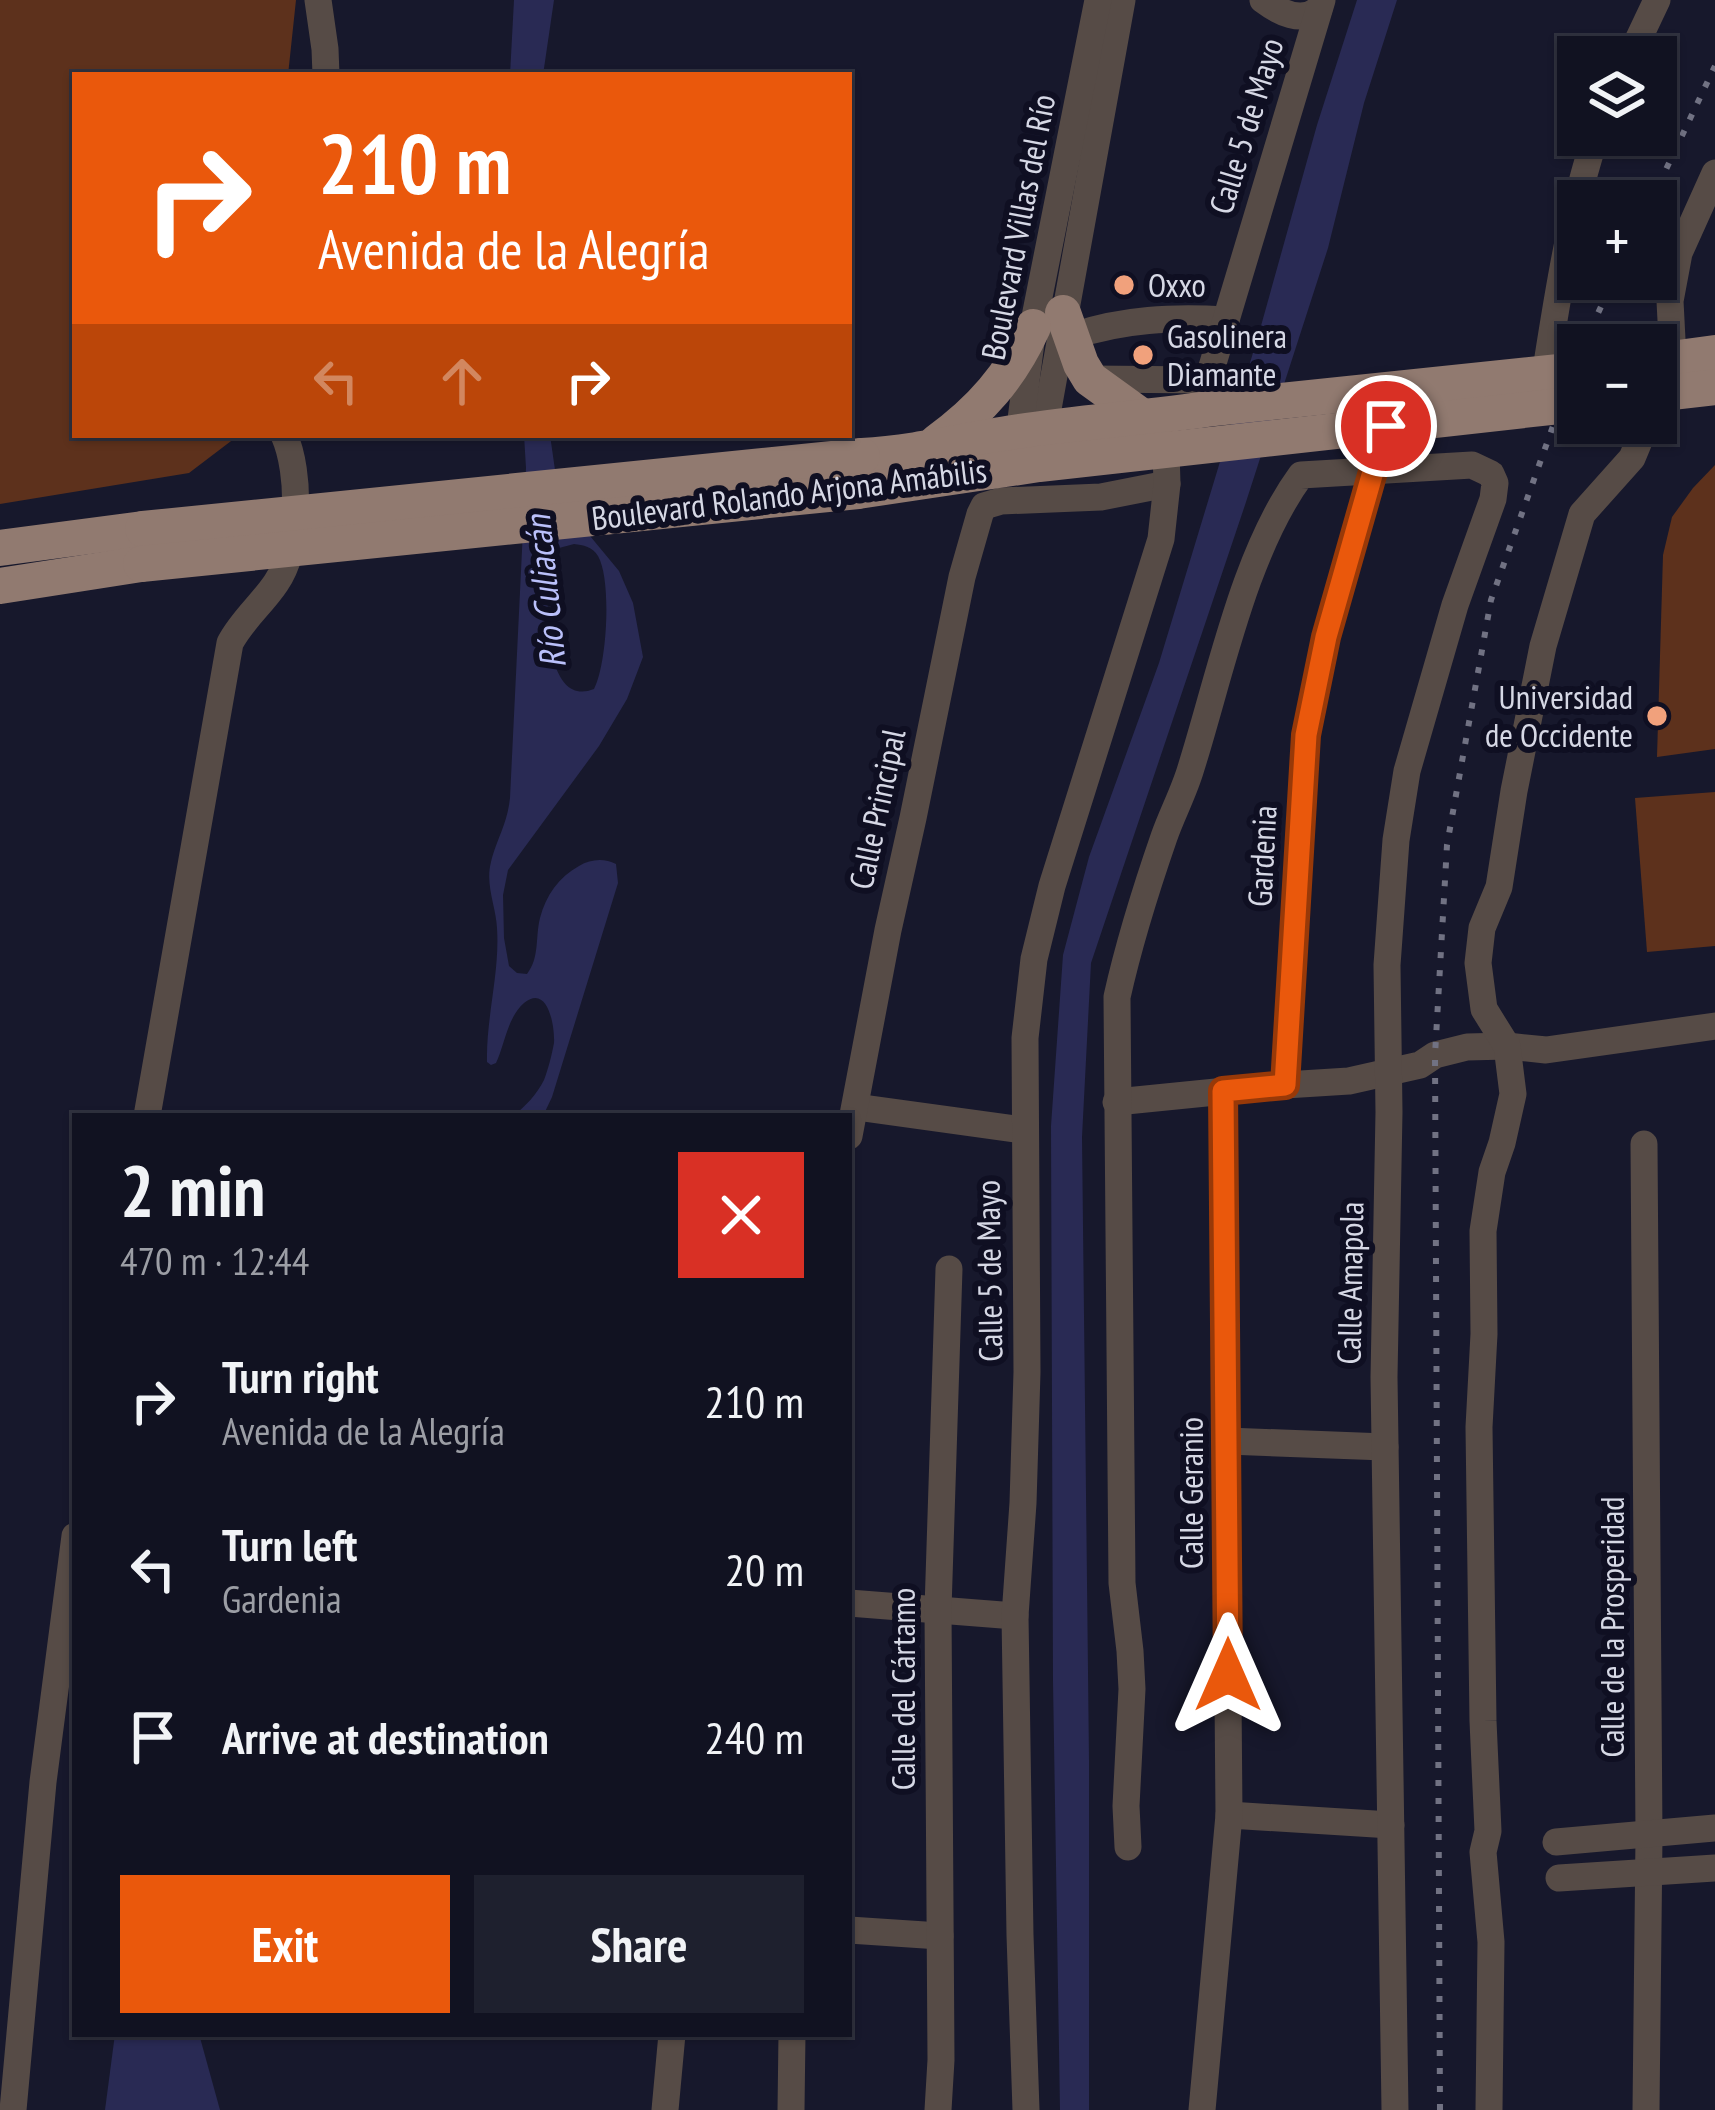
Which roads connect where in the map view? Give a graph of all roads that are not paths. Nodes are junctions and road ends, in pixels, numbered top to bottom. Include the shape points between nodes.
1 (319, 0) edge
2 (1098, 0) edge
3 (1121, 0) edge
4 (1263, 0) edge
5 (1657, 0) edge
6 (1321, 4) edge
7 (1640, 36) edge
8 (326, 72) edge
9 (1589, 156) edge
10 (1715, 173) edge
11 (1055, 311) junction
12 (1226, 320) junction
13 (1564, 324) edge
14 (1668, 324) edge
15 (1715, 353) edge
16 (1677, 358) edge
17 (1557, 374) edge
18 (1090, 380) junction
19 (1715, 387) edge
20 (1677, 392) edge
21 (1557, 406) edge
22 (1144, 418) junction
23 (1302, 418) junction
24 (1386, 426) junction
25 (1193, 430) junction
26 (285, 438) edge
27 (1638, 444) edge
28 (1029, 448) junction
29 (927, 449) junction
30 (860, 473) junction
31 (1374, 473) junction
32 (142, 546) junction
33 (0, 548) edge
34 (0, 586) edge
35 (1715, 1027) edge
36 (1507, 1046) junction
37 (1388, 1074) junction
38 (1285, 1085) junction
39 (1223, 1091) junction
40 (1116, 1102) junction
41 (856, 1107) junction
42 (148, 1113) edge
43 (852, 1124) edge
44 (1023, 1130) junction
45 (1644, 1144) dead end
46 (949, 1269) dead end
47 (1227, 1441) junction
48 (1385, 1447) junction
49 (72, 1560) edge
50 (852, 1603) edge
51 (938, 1610) junction
52 (1015, 1616) junction
53 (1229, 1815) junction
54 (1391, 1826) junction
55 (1715, 1828) edge
56 (1649, 1836) junction
57 (1556, 1842) dead end
58 (1128, 1846) dead end
59 (1715, 1868) edge
60 (1648, 1874) junction
61 (1559, 1878) dead end
62 (852, 1930) edge
63 (940, 1936) junction
64 (672, 2037) edge
65 (792, 2037) edge
66 (13, 2110) edge
67 (665, 2110) edge
68 (791, 2110) edge
69 (938, 2110) edge
70 (1026, 2110) edge
71 (1202, 2110) edge
72 (1394, 2110) edge
73 (1489, 2110) edge
74 (1646, 2110) edge

1 - 8 street
2 - 11 street, Boulevard Villas del Río
3 - 11 street, Boulevard Villas del Río
4 - 6 street via 1301,17
5 - 7 street
6 - 12 street, Calle 5 de Mayo
9 - 13 street via 1568,236
10 - 14 street via 1678,253
11 - 12 street via 1101,327
11 - 18 main road
11 - 28 street, Boulevard Villas del Río
11 - 29 main road via 975,414
12 - 25 street, Calle 5 de Mayo
15 - 16 main road
17 - 23 main road, Boulevard Rolando Arjona Amábilis
18 - 22 main road
18 - 25 street
19 - 20 main road
21 - 24 main road, Boulevard Rolando Arjona Amábilis
22 - 25 main road, Boulevard Rolando Arjona Amábilis
22 - 28 main road, Boulevard Rolando Arjona Amábilis
23 - 24 main road, Boulevard Rolando Arjona Amábilis
23 - 25 main road, Boulevard Rolando Arjona Amábilis
24 - 31 street, Gardenia
25 - 28 main road, Boulevard Rolando Arjona Amábilis
25 - 41 street, Calle Principal via 1101,496 1001,501 980,514
25 - 44 street, Calle 5 de Mayo via 1042,924 1028,996
26 - 42 street via 295,481 292,543 275,584 230,643
27 - 36 street via 1582,514 1543,646 1478,963 1484,1009
28 - 29 main road, Boulevard Rolando Arjona Amábilis
28 - 30 main road, Boulevard Rolando Arjona Amábilis
29 - 30 main road, Boulevard Rolando Arjona Amábilis
30 - 32 main road, Boulevard Rolando Arjona Amábilis, bridge
31 - 37 street, Calle Amapola via 1472,466 1495,483 1400,812
31 - 38 street, Gardenia via 1306,735
31 - 40 street via 1301,475 1261,550 1123,972
32 - 33 main road, Boulevard Rolando Arjona Amábilis
32 - 34 main road, Boulevard Rolando Arjona Amábilis
35 - 36 street via 1546,1050
36 - 37 street via 1467,1047
36 - 73 street via 1513,1094 1483,1231 1479,1427
37 - 38 street
37 - 48 street, Calle Amapola
38 - 39 street
39 - 40 street
39 - 47 street, Calle Geranio
40 - 58 street via 1122,1583 1132,1689
41 - 43 street, Calle Principal
41 - 44 street
44 - 52 street, Calle 5 de Mayo via 1027,1372
45 - 56 street, Calle de la Prosperidad
46 - 51 street, Calle del Cártamo
47 - 48 street
47 - 53 street, Calle Geranio
48 - 54 street, Calle Amapola
49 - 66 street
50 - 51 street
51 - 52 street
51 - 63 street, Calle del Cártamo
52 - 70 street, Calle 5 de Mayo
53 - 54 street
53 - 71 street, Calle Geranio
54 - 72 street, Calle Amapola
55 - 56 street
56 - 57 street
56 - 60 street, Calle de la Prosperidad
59 - 60 street
60 - 61 street
60 - 74 street, Calle de la Prosperidad
62 - 63 street
63 - 69 street, Calle del Cártamo
64 - 67 street
65 - 68 street

